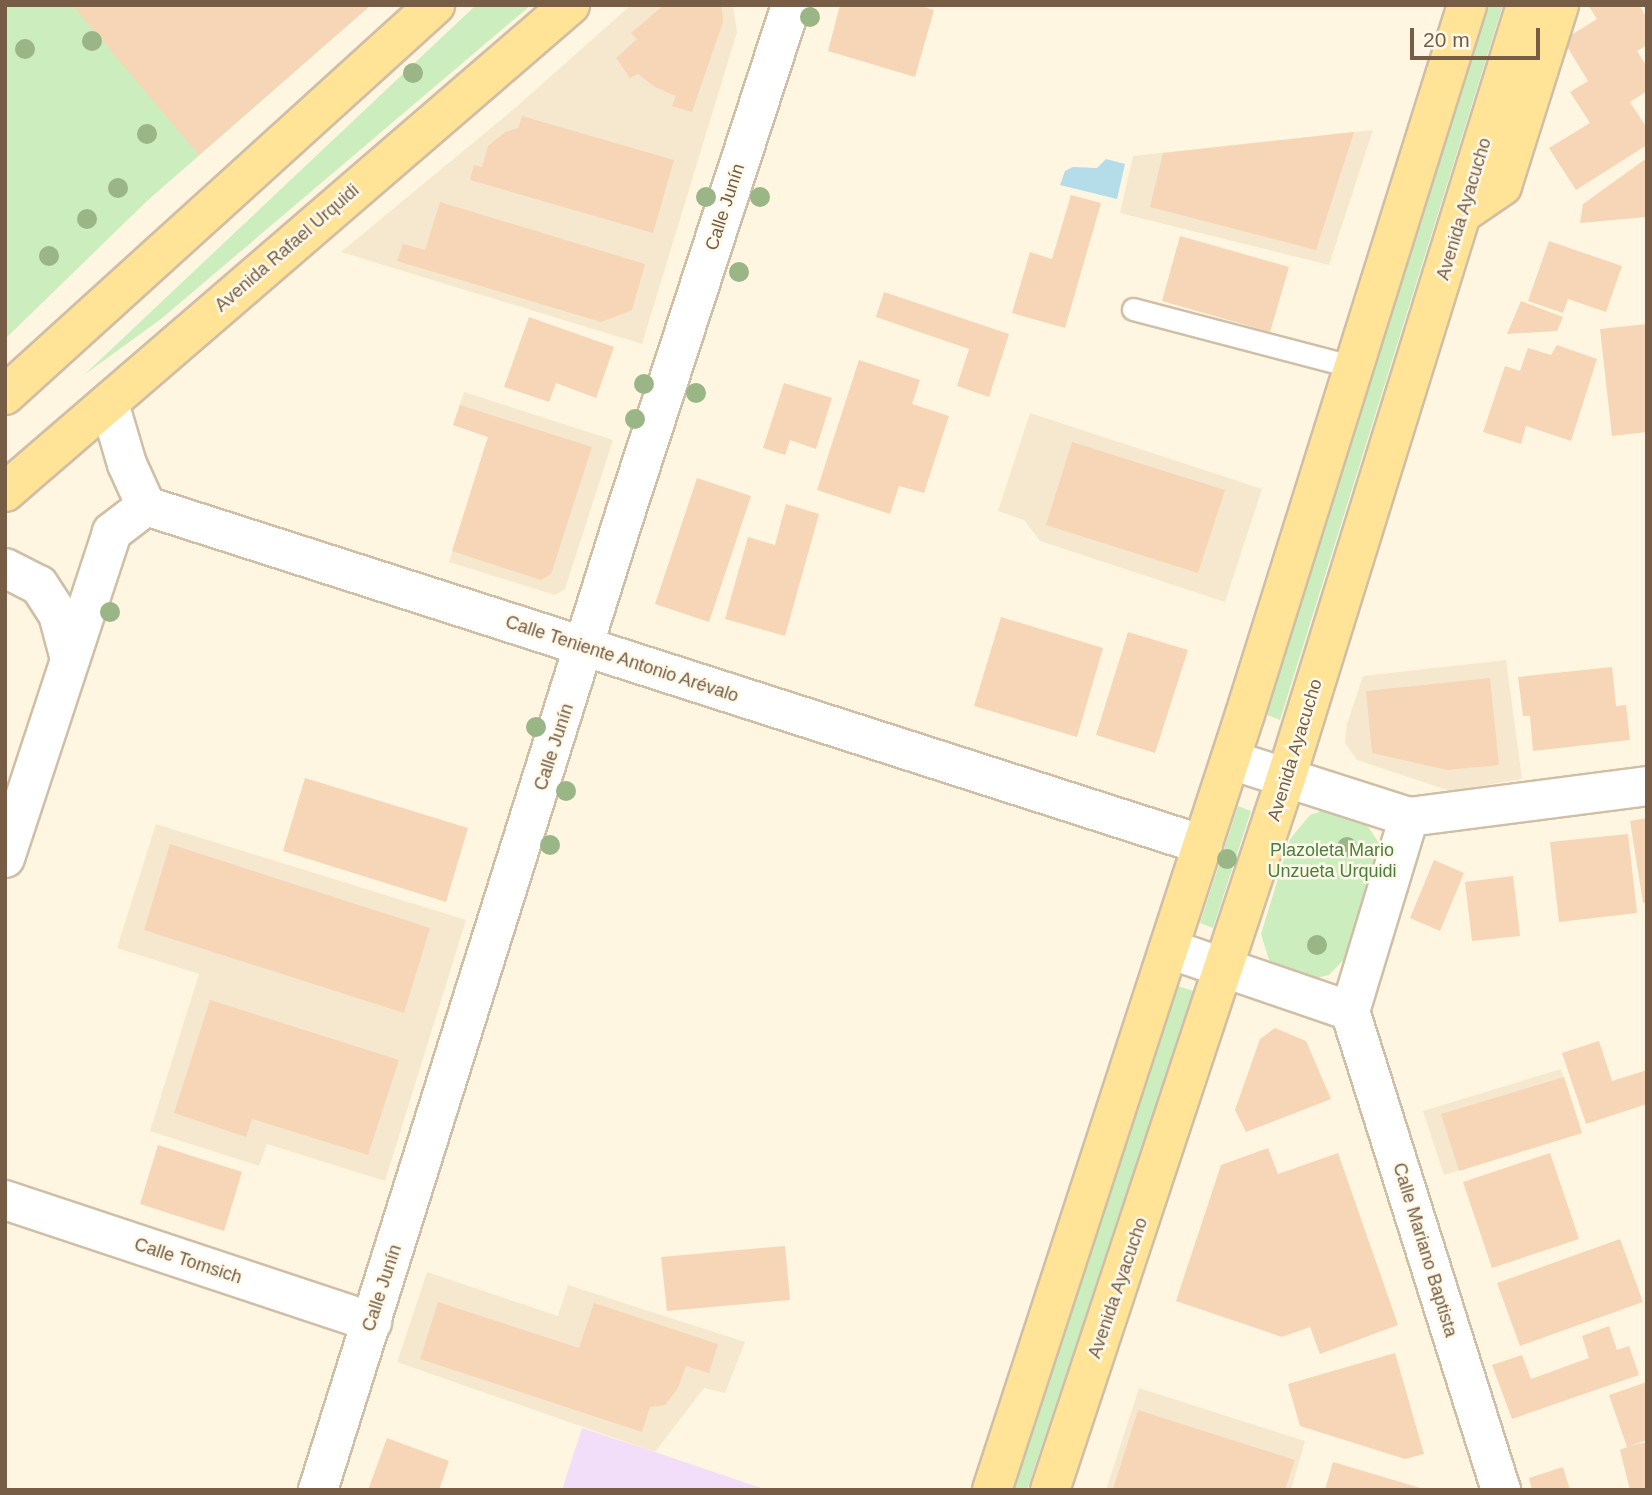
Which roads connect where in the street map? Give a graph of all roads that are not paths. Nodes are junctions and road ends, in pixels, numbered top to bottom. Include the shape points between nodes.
1 (435, 5) edge
2 (570, 5) edge
3 (791, 5) edge
4 (1467, 5) edge
5 (1526, 5) edge
6 (1559, 5) edge
7 (1464, 212) junction
8 (1133, 309) dead end
9 (1354, 367) junction
10 (5, 395) edge
11 (109, 402) junction
12 (5, 492) edge
13 (146, 506) junction
14 (5, 568) edge
15 (586, 647) junction
16 (70, 659) junction
17 (1230, 760) junction
18 (1286, 778) junction
19 (1647, 786) edge
20 (1409, 817) junction
21 (1203, 845) junction
22 (5, 858) edge
23 (1169, 949) junction
24 (1225, 968) junction
25 (1350, 1011) junction
26 (5, 1200) edge
27 (372, 1322) junction
28 (1006, 1449) junction
29 (1054, 1478) edge
30 (318, 1490) edge
31 (992, 1490) edge
32 (1501, 1490) edge

1 - 10 main road
2 - 11 main road, Avenida Rafael Urquidi
3 - 15 street, Calle Junín
4 - 9 main road
5 - 7 main road, Avenida Ayacucho
6 - 7 main road via 1502,186
7 - 18 main road, Avenida Ayacucho
8 - 9 lane
9 - 17 main road
11 - 12 main road, Avenida Rafael Urquidi
11 - 13 street via 127,464
13 - 15 street, Calle Teniente Antonio Arévalo
13 - 16 street via 112,532
14 - 16 street via 39,585 58,614
15 - 21 street, Calle Teniente Antonio Arévalo
15 - 27 street, Calle Junín
16 - 22 street
17 - 18 street
17 - 21 main road
18 - 20 street
18 - 24 main road, Avenida Ayacucho
19 - 20 street
20 - 25 street
21 - 23 main road
23 - 24 street
23 - 28 main road
24 - 25 street
24 - 29 main road, Avenida Ayacucho
25 - 32 street, Calle Mariano Baptista
26 - 27 street, Calle Tomsich
27 - 30 street, Calle Junín
28 - 29 main road
28 - 31 main road

